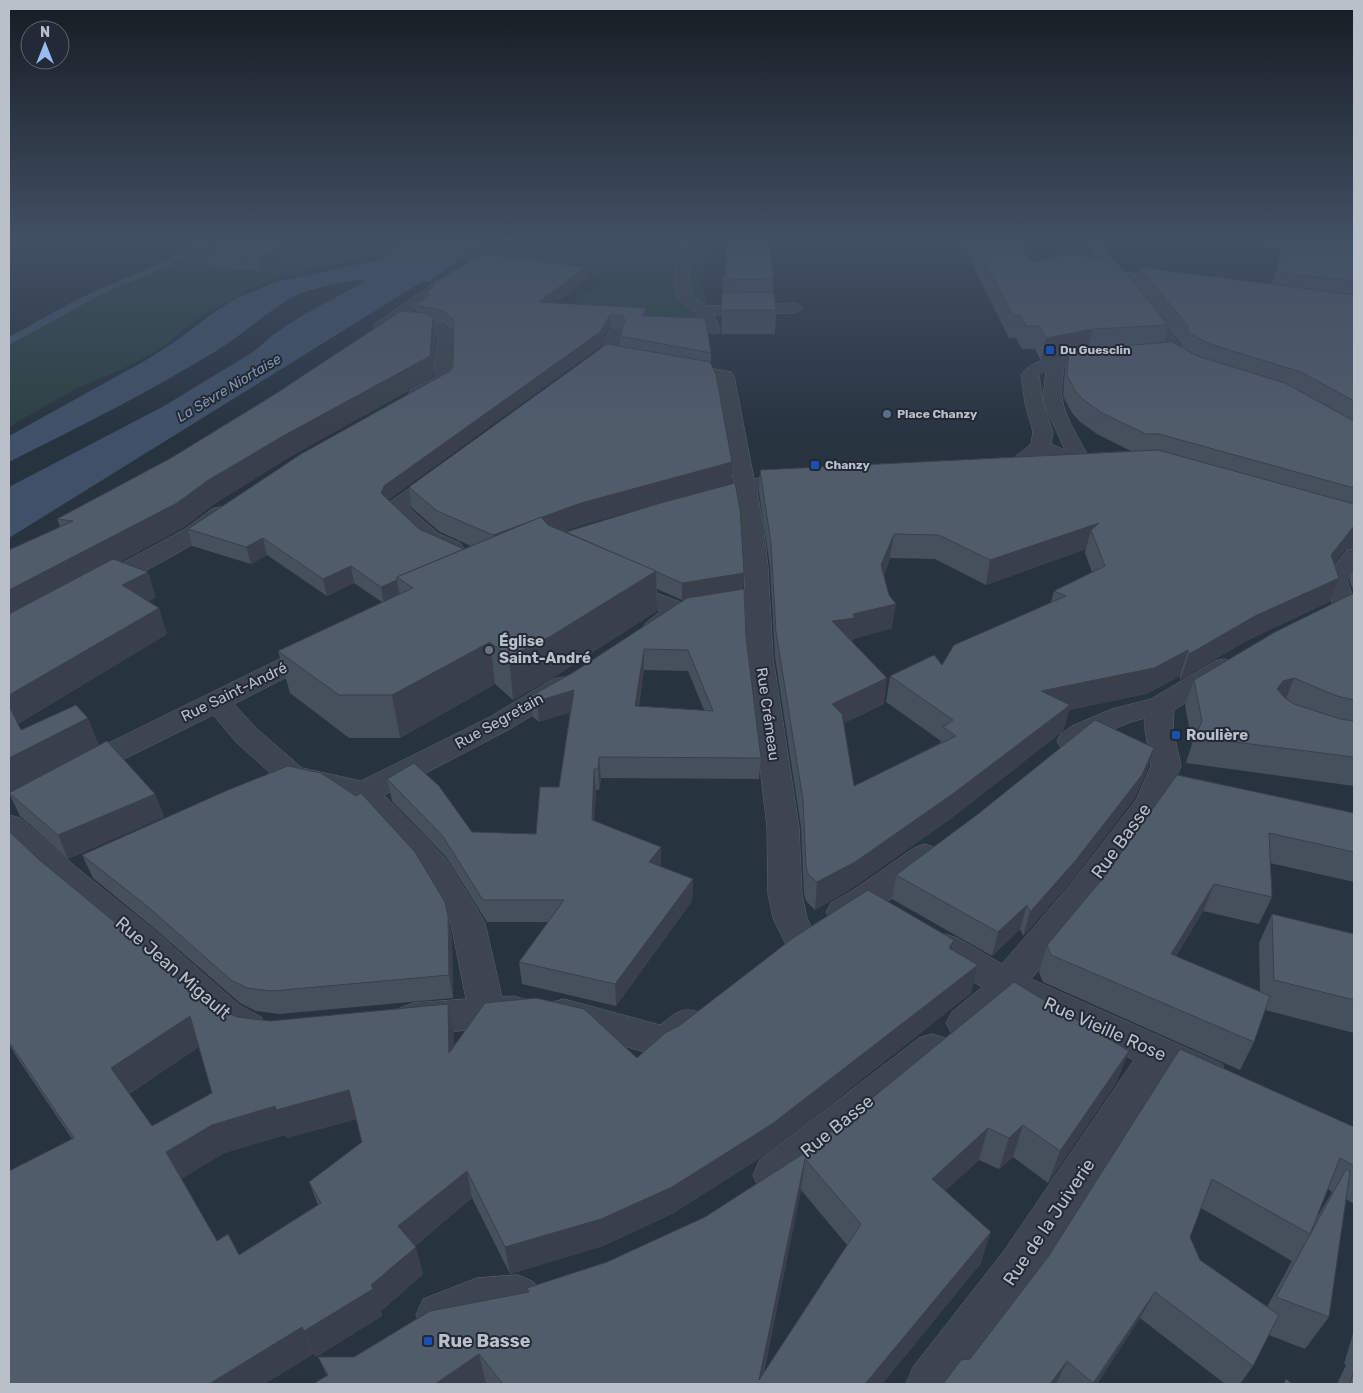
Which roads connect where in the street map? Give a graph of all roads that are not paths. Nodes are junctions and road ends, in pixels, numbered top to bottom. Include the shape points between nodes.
1 (413, 307) edge
2 (697, 307) edge
3 (1142, 307) edge
4 (794, 308) dead end
5 (704, 311) junction
6 (712, 330) dead end
7 (616, 334) dead end
8 (1170, 358) edge
9 (1085, 360) edge
10 (658, 364) edge
11 (1054, 364) junction
12 (570, 381) edge
13 (403, 403) edge
14 (1040, 447) junction
15 (1080, 460) junction
16 (1100, 463) edge
17 (458, 464) edge
18 (818, 480) edge
19 (746, 487) junction
20 (238, 502) edge
21 (677, 506) edge
22 (467, 555) edge
23 (1354, 556) edge
24 (604, 578) edge
25 (83, 595) edge
26 (1349, 604) edge
27 (1319, 618) edge
28 (340, 639) edge
29 (632, 644) edge
30 (1241, 658) edge
31 (582, 674) edge
32 (217, 702) junction
33 (1160, 706) junction
34 (1052, 757) edge
35 (56, 783) edge
36 (364, 792) junction
37 (11, 813) edge
38 (946, 840) edge
39 (96, 861) edge
40 (64, 876) junction
41 (864, 900) junction
42 (1006, 984) junction
43 (718, 1001) edge
44 (488, 1012) junction
45 (379, 1023) edge
46 (280, 1032) edge
47 (1160, 1054) junction
48 (1239, 1090) edge
49 (745, 1194) edge
50 (548, 1288) edge
51 (405, 1330) edge
52 (930, 1384) edge

1 - 13 street via 369,339 400,324 431,327 446,335 444,380
2 - 5 street
3 - 8 street via 1173,346
4 - 5 street
5 - 6 street
7 - 12 street via 610,350 614,356
9 - 11 street
10 - 19 street via 725,376
11 - 14 street via 1037,367 1030,375 1043,432
11 - 15 street via 1052,396
14 - 15 street
14 - 15 street via 1009,466 1061,468 1074,466
15 - 16 street
17 - 22 street via 396,508 431,539
18 - 19 street via 766,482
19 - 21 street
19 - 41 street, Rue Crémeau via 756,567 748,600 760,657 783,827 789,947 824,922
20 - 25 street via 193,534
23 - 26 street via 1335,580
24 - 29 street via 688,609
26 - 27 street
28 - 32 street, Rue Saint-André
30 - 33 street via 1221,680
31 - 36 street, Rue Segretain via 498,724
32 - 35 street, Rue Saint-André via 96,760
32 - 36 street via 246,735 279,782
33 - 34 street via 1122,715 1082,732
33 - 42 street, Rue Basse via 1159,730 1166,766 1150,804 1082,894
36 - 44 street via 433,866 468,923
37 - 40 street, Rue Jean Migault
38 - 41 street
39 - 40 street
40 - 46 street, Rue Jean Migault via 144,941 226,1016 249,1028
41 - 42 street, Rue Vieille Rose
42 - 47 street, Rue Vieille Rose
42 - 49 street, Rue Basse via 991,1002 793,1162
43 - 44 street via 665,1042 565,1014 540,1010
44 - 45 street
47 - 48 street, Rue Vieille Rose
47 - 52 street, Rue de la Juiverie via 1020,1267
50 - 51 street via 513,1299 477,1301

